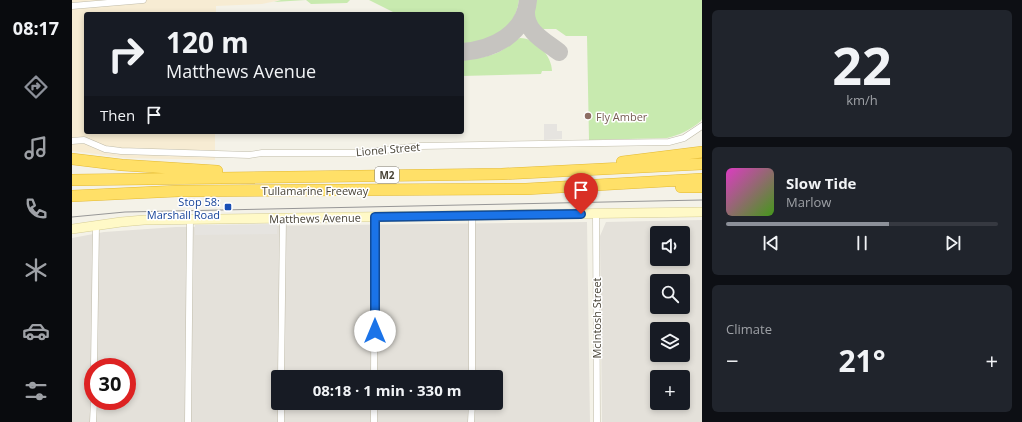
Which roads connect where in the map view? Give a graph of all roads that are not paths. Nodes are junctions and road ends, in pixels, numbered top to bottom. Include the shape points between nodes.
1 (143, 0) edge
2 (84, 2) edge
3 (76, 4) edge
4 (702, 126) edge
5 (72, 141) edge
6 (702, 152) edge
7 (72, 159) edge
8 (702, 164) edge
9 (524, 173) junction
10 (330, 175) junction
11 (702, 179) edge
12 (72, 180) edge
13 (702, 187) edge
14 (526, 188) junction
15 (178, 191) junction
16 (72, 196) edge
17 (72, 201) edge
18 (702, 212) edge
19 (596, 214) junction
20 (472, 215) junction
21 (375, 217) junction
22 (283, 218) junction
23 (190, 219) junction
24 (96, 225) junction
25 (72, 229) edge
26 (94, 358) edge
27 (281, 370) edge
28 (374, 370) edge
29 (472, 370) edge
30 (94, 410) edge
31 (281, 410) edge
32 (374, 410) edge
33 (472, 410) edge
34 (93, 422) edge
35 (188, 422) edge
36 (281, 422) edge
37 (374, 422) edge
38 (472, 422) edge
39 (597, 422) edge

1 - 2 street
2 - 3 street
4 - 5 street, Lionel Street via 684,138 669,142 421,146 359,153 249,155 121,151 105,149 82,140
6 - 9 highway
7 - 10 highway via 236,173
8 - 9 highway, Tullamarine Freeway / M2
9 - 10 highway, Tullamarine Freeway / M2
10 - 12 highway, Tullamarine Freeway / M2
11 - 14 highway, Tullamarine Freeway / M2
13 - 14 highway
14 - 15 highway, Tullamarine Freeway / M2
15 - 16 highway, Tullamarine Freeway / M2
15 - 17 highway
18 - 19 main road, Matthews Avenue
19 - 20 main road, Matthews Avenue
19 - 39 street, McIntosh Street
20 - 21 main road, Matthews Avenue
20 - 29 street
21 - 22 main road, Matthews Avenue
21 - 28 street
22 - 23 main road, Matthews Avenue
22 - 27 street
23 - 24 main road, Matthews Avenue
23 - 35 street
24 - 25 main road, Matthews Avenue
24 - 26 street
30 - 34 street
31 - 36 street
32 - 37 street
33 - 38 street

